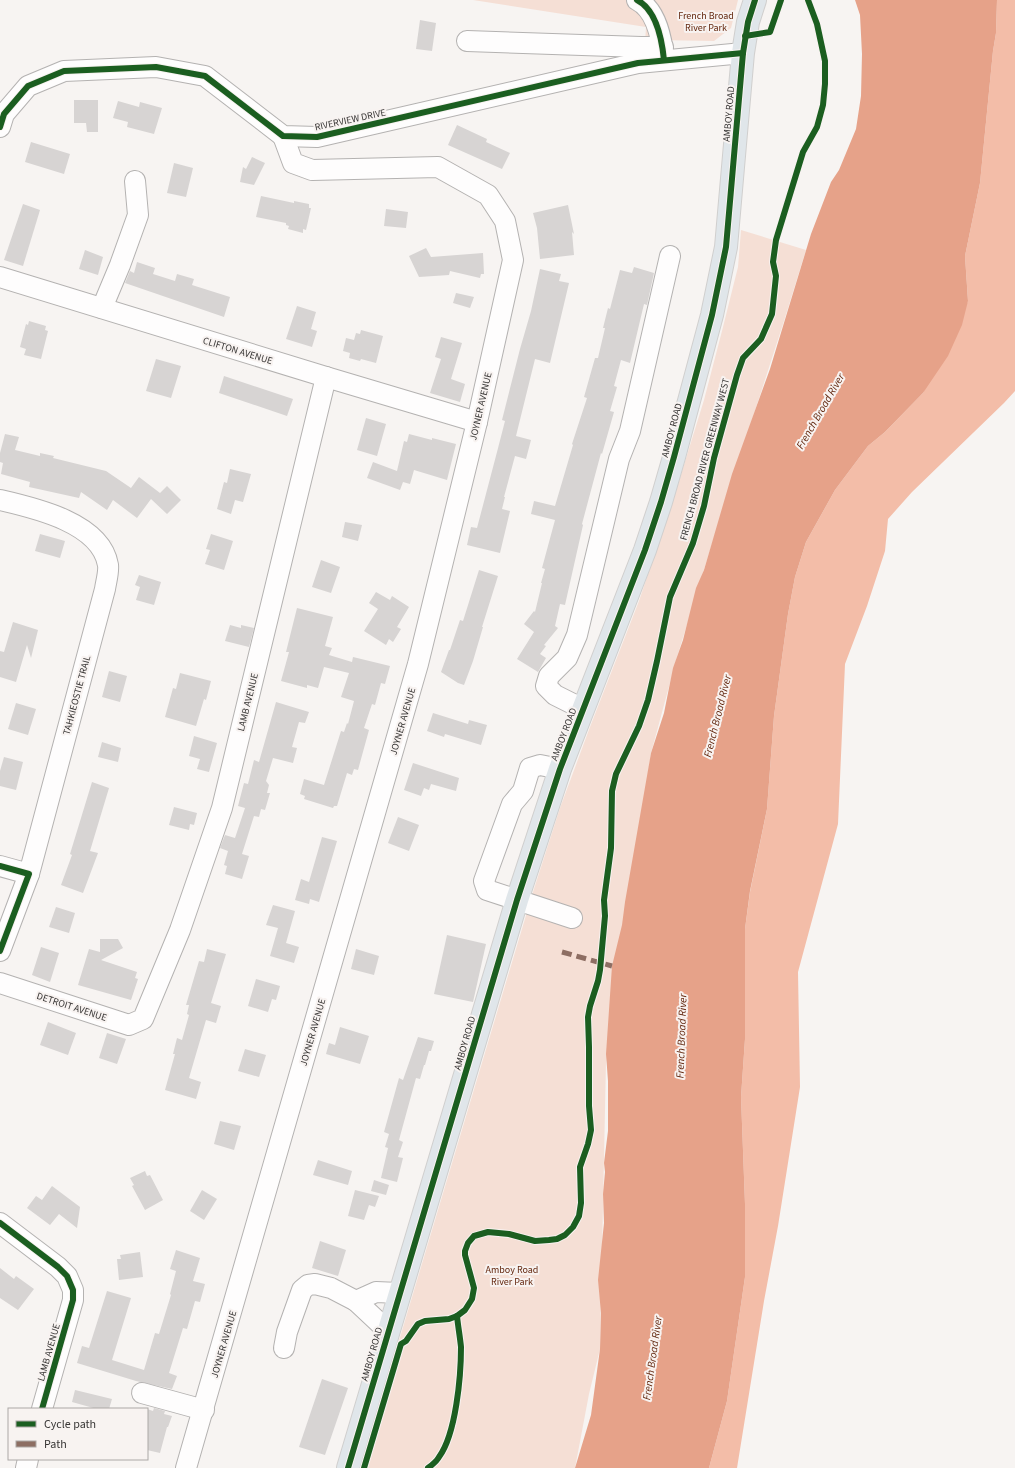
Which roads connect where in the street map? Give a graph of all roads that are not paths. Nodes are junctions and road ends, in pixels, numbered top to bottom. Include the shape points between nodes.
1 (637, 0) edge
2 (754, 2) edge
3 (467, 40) dead end
4 (743, 52) junction
5 (664, 53) junction
6 (0, 127) edge
7 (283, 136) junction
8 (134, 182) dead end
9 (670, 256) dead end
10 (0, 277) edge
11 (102, 308) junction
12 (326, 377) junction
13 (477, 422) junction
14 (0, 500) edge
15 (583, 709) junction
16 (560, 770) junction
17 (0, 866) edge
18 (28, 874) junction
19 (517, 900) junction
20 (572, 918) dead end
21 (0, 951) edge
22 (0, 983) edge
23 (144, 1019) joint
24 (0, 1223) edge
25 (399, 1293) junction
26 (356, 1301) junction
27 (388, 1331) junction
28 (284, 1348) dead end
29 (142, 1393) dead end
30 (42, 1408) edge
31 (204, 1410) junction
32 (186, 1468) edge
33 (348, 1468) edge

1 - 5 street via 649,11 655,22
2 - 4 main road, AMBOY ROAD
3 - 5 street via 641,48
4 - 5 street, RIVERVIEW DRIVE
4 - 15 main road, AMBOY ROAD via 726,247 712,315 661,502
5 - 7 street, RIVERVIEW DRIVE via 638,63 317,137
6 - 7 street via 4,114 28,86 64,71 156,67 205,76
7 - 13 street, JOYNER AVENUE via 293,164 312,170 438,167 488,195 505,221 513,260
8 - 11 street via 138,215
9 - 15 street via 630,431 619,459 577,635 567,658 549,676 546,686 555,694
10 - 11 street, CLIFTON AVENUE
11 - 12 street, CLIFTON AVENUE
12 - 13 street, CLIFTON AVENUE
12 - 23 street, LAMB AVENUE via 222,808 180,930
13 - 31 street, JOYNER AVENUE via 418,664
14 - 18 street, TAHKIEOSTIE TRAIL via 67,520 91,536 102,550 108,566 105,590
15 - 16 main road, AMBOY ROAD
16 - 19 main road, AMBOY ROAD
16 - 19 street via 540,765 530,768 523,791 512,804 484,881 487,890
17 - 18 street
18 - 21 street, TAHKIEOSTIE TRAIL
19 - 20 street
19 - 25 main road, AMBOY ROAD
22 - 23 street, DETROIT AVENUE via 129,1025
24 - 30 street, LAMB AVENUE via 58,1267 67,1276 73,1290 74,1300
25 - 26 street via 376,1292
25 - 27 main road, AMBOY ROAD
26 - 27 street
26 - 28 street via 331,1288 315,1284 308,1286 302,1290
27 - 33 main road, AMBOY ROAD
29 - 31 street
31 - 32 street, JOYNER AVENUE

